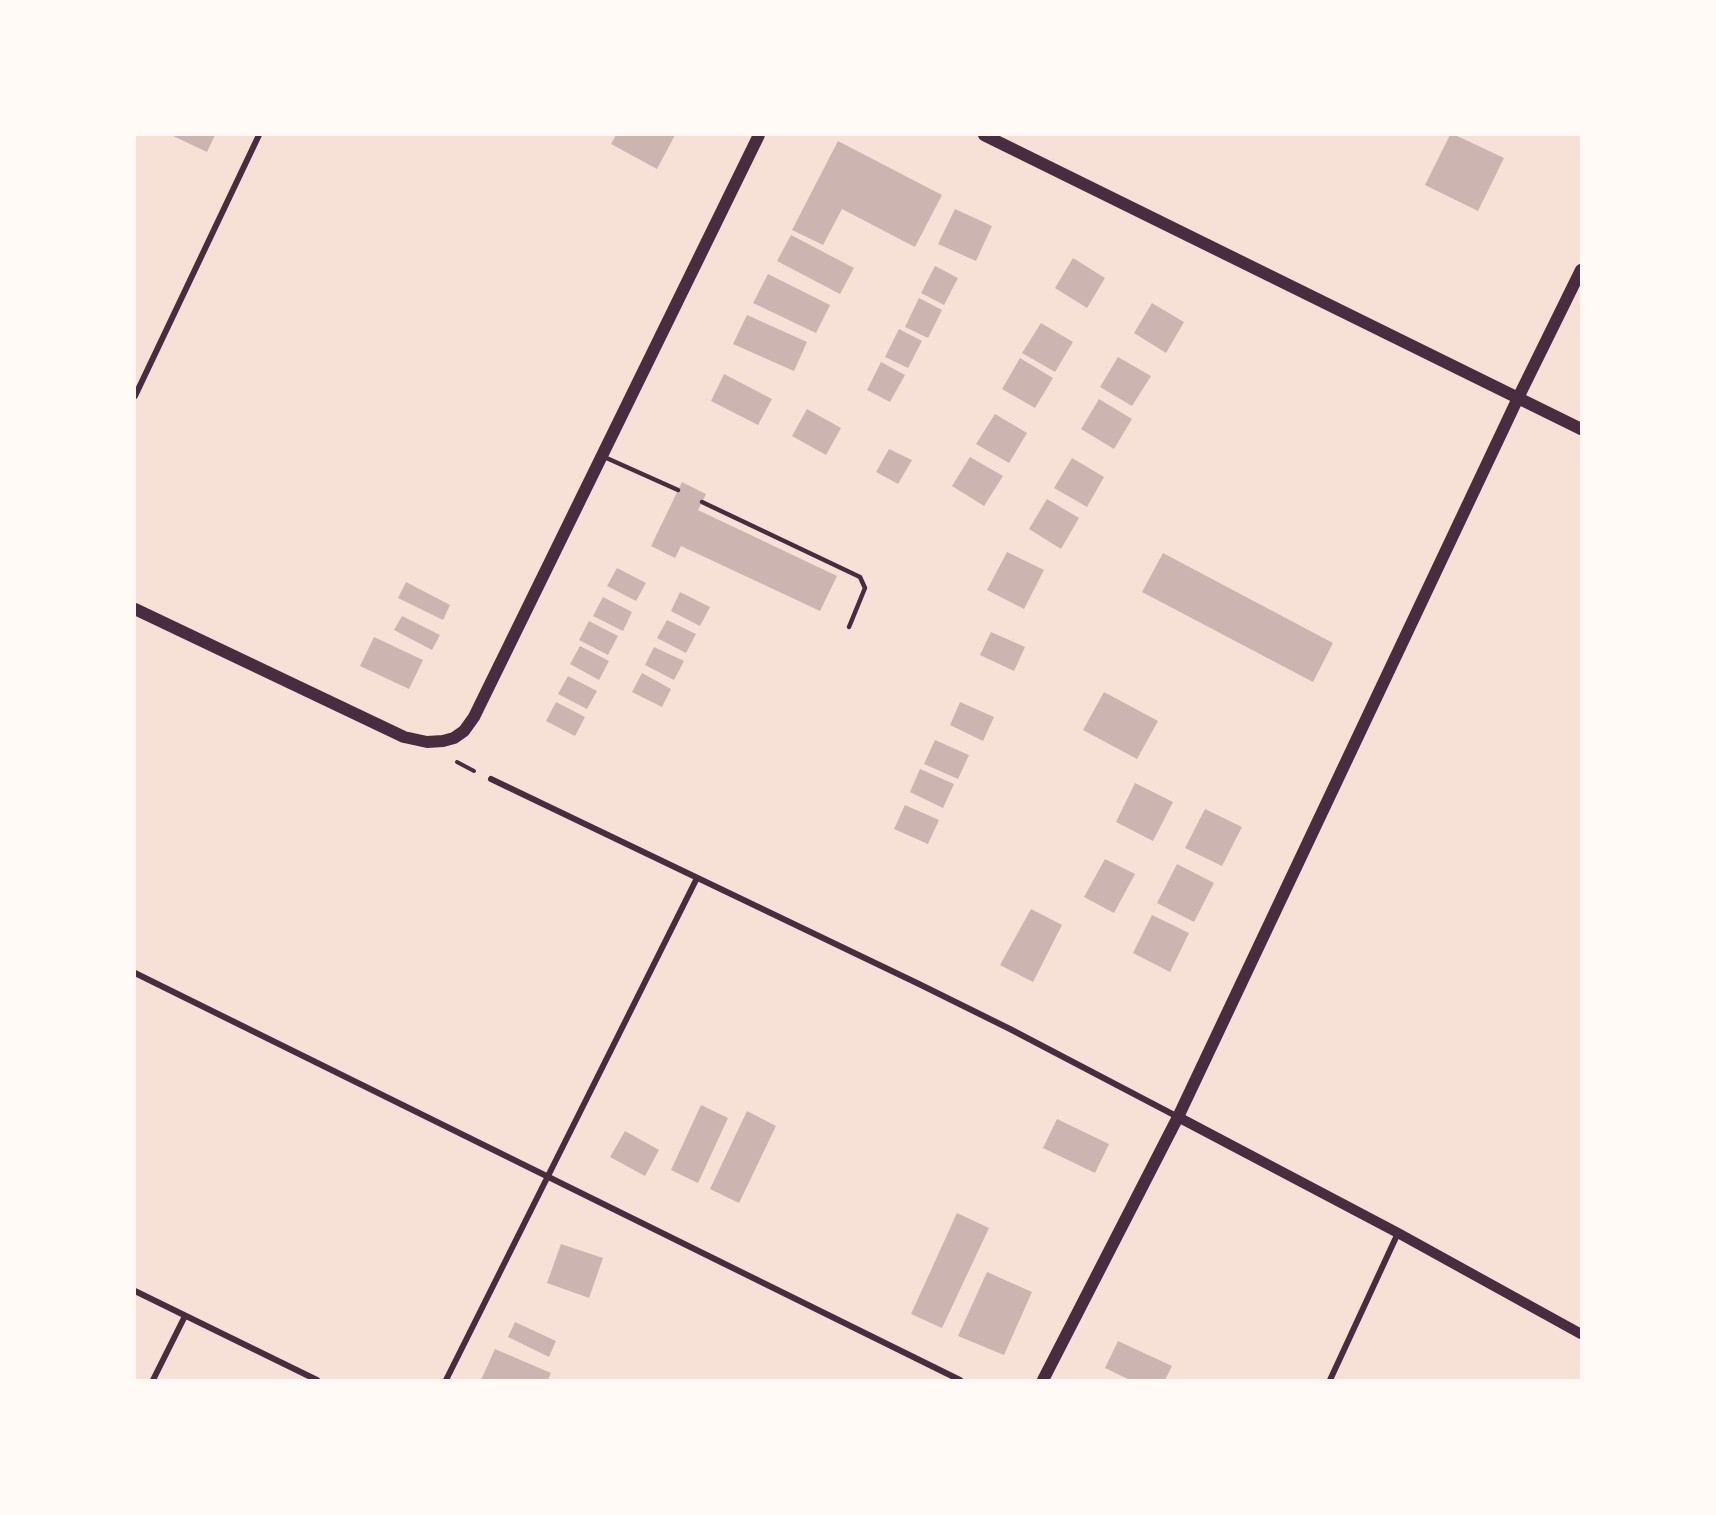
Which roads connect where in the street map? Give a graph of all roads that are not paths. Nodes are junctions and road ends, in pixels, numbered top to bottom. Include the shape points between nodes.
1 (259, 135) edge
2 (759, 135) edge
3 (984, 135) edge
4 (1581, 270) edge
5 (135, 396) edge
6 (1518, 398) junction
7 (1581, 429) edge
8 (602, 456) junction
9 (678, 490) dead end
10 (702, 502) dead end
11 (135, 609) edge
12 (849, 627) dead end
13 (491, 779) dead end
14 (697, 878) junction
15 (135, 973) edge
16 (1178, 1117) junction
17 (548, 1176) junction
18 (1398, 1233) junction
19 (135, 1291) edge
20 (185, 1316) junction
21 (1581, 1334) edge
22 (153, 1380) edge
23 (317, 1380) edge
24 (446, 1380) edge
25 (960, 1380) edge
26 (1043, 1380) edge
27 (1330, 1380) edge

1 - 5 street
2 - 8 main road
3 - 6 main road
4 - 6 main road
6 - 7 main road
6 - 16 main road
8 - 9 lane
8 - 11 main road via 472,722 459,735 443,741 427,742 404,736
10 - 12 lane via 860,577 864,588
13 - 14 street
14 - 16 street via 1010,1029
14 - 17 street
15 - 17 street
16 - 18 street
16 - 26 main road
17 - 24 street
17 - 25 street
18 - 21 street
18 - 27 street
19 - 20 street
20 - 22 street
20 - 23 street

